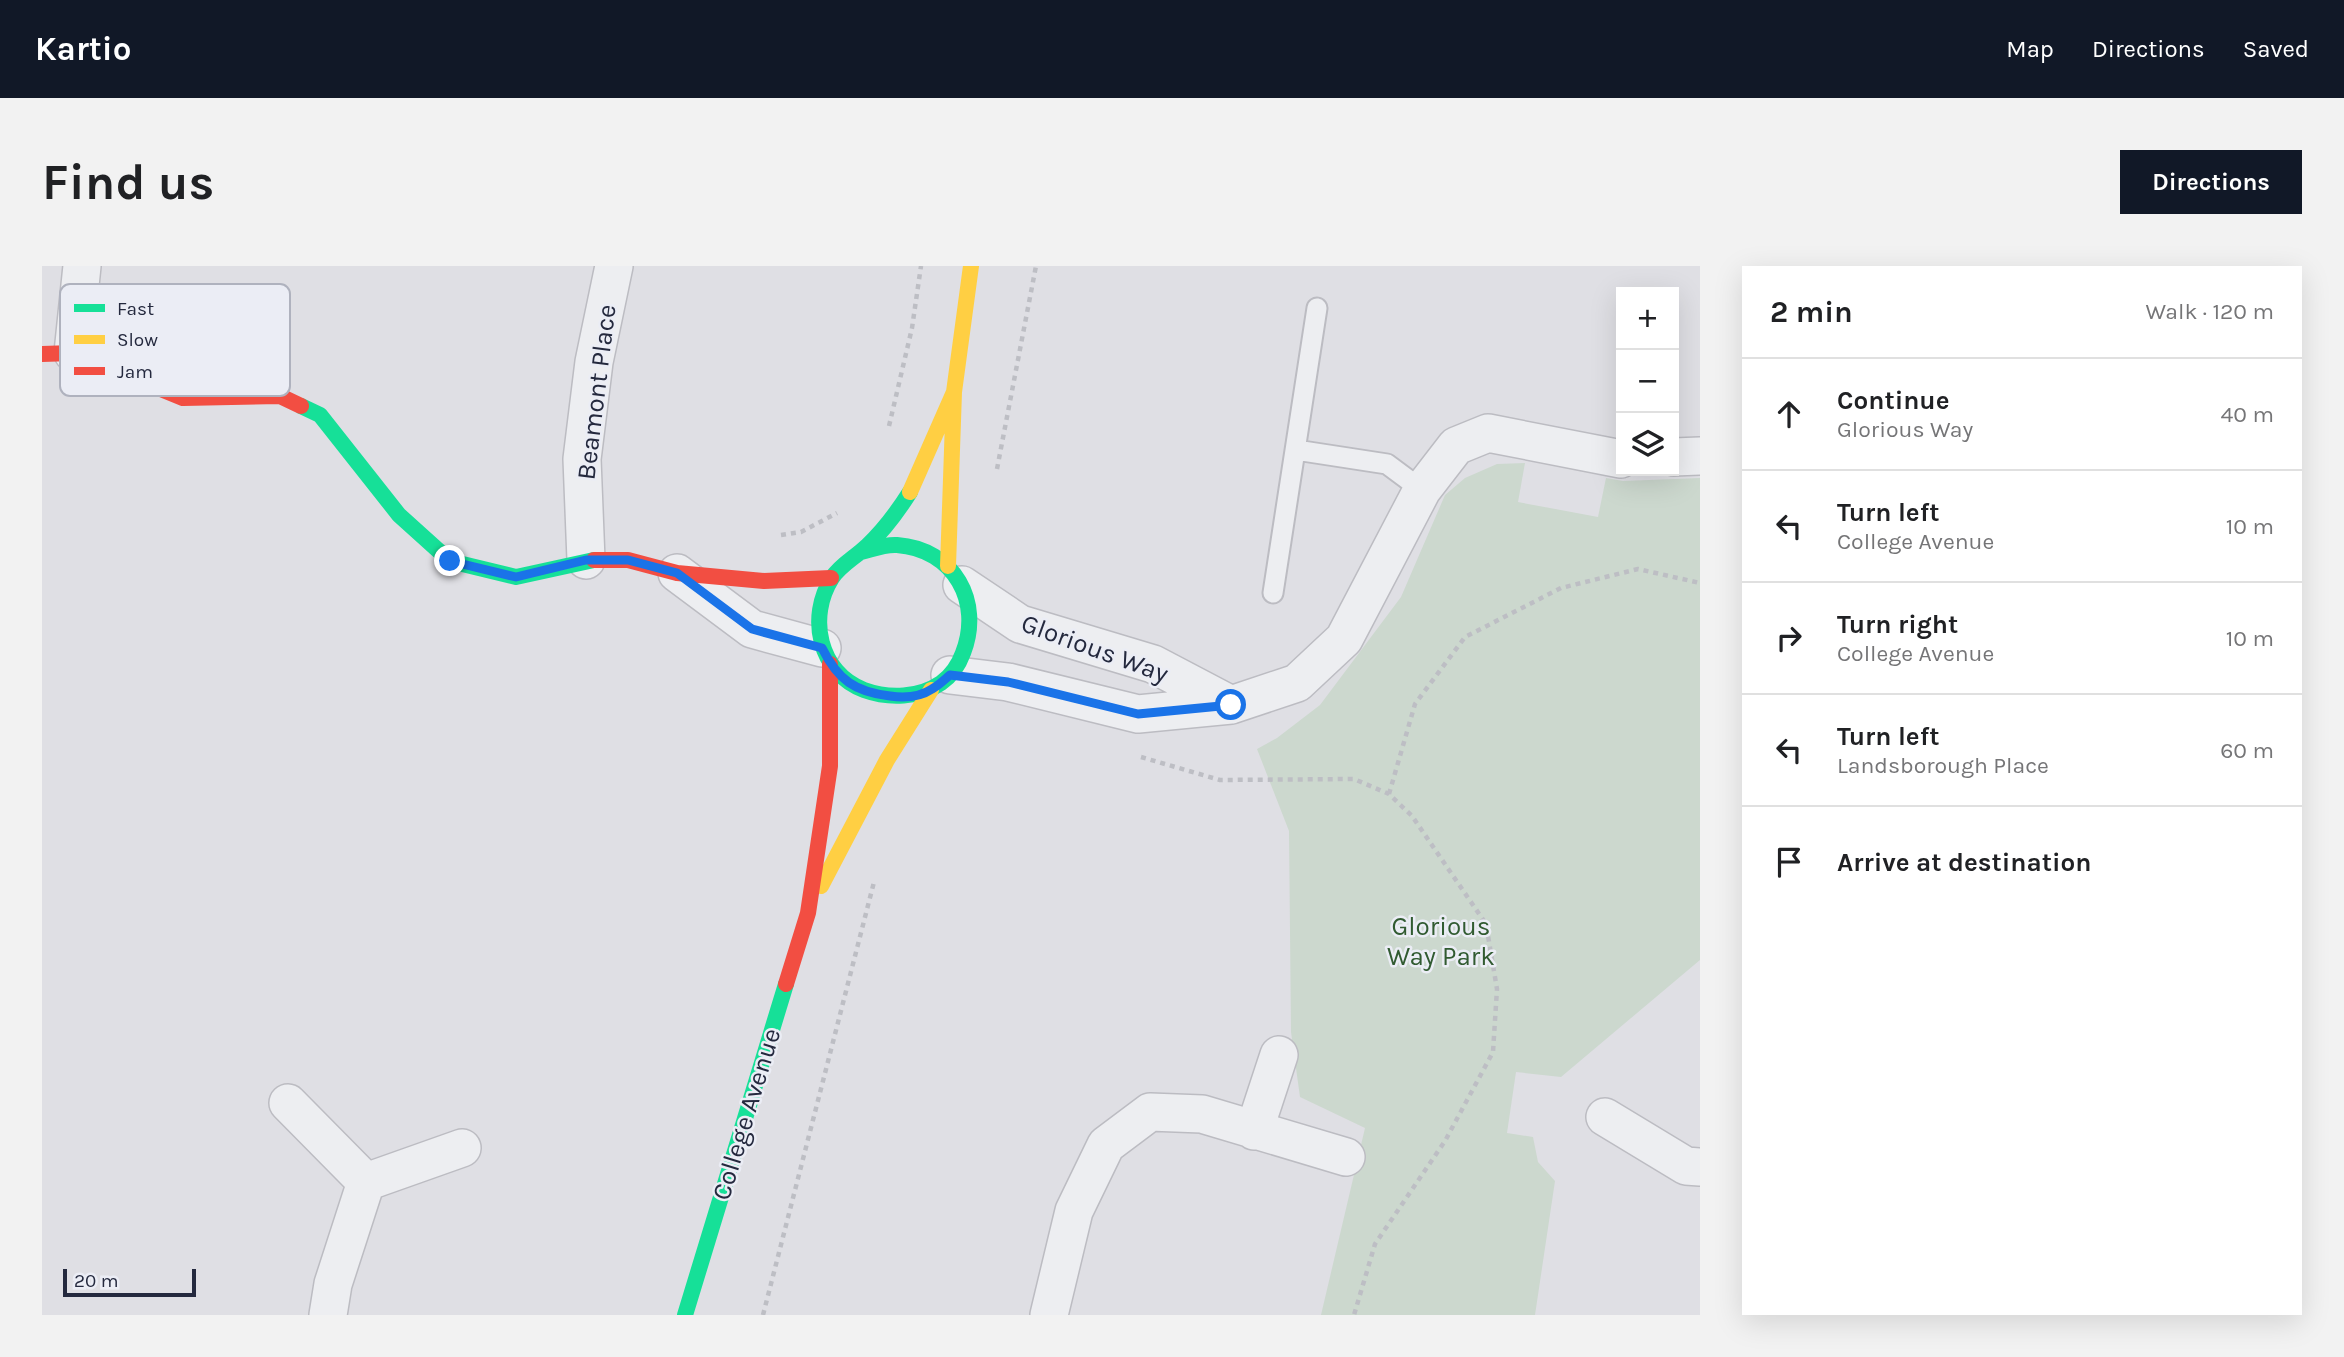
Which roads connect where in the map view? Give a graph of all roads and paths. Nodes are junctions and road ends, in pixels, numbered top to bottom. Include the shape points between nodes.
1 (82, 266) edge
2 (614, 266) edge
3 (921, 266) edge
4 (971, 266) edge
5 (1036, 266) edge
6 (77, 284) edge
7 (1317, 308) dead end
8 (954, 392) junction
9 (177, 396) edge
10 (280, 396) edge
11 (280, 396) edge
12 (888, 428) dead end
13 (1296, 450) junction
14 (1700, 456) edge
15 (1679, 457) edge
16 (1616, 458) edge
17 (995, 480) dead end
18 (1422, 490) junction
19 (841, 511) dead end
20 (861, 552) junction
21 (586, 560) junction
22 (677, 573) junction
23 (955, 575) junction
24 (831, 578) junction
25 (764, 581) junction
26 (1700, 583) edge
27 (1273, 593) dead end
28 (826, 656) junction
29 (940, 683) junction
30 (1231, 705) junction
31 (1140, 757) dead end
32 (1389, 794) junction
33 (877, 871) dead end
34 (808, 913) junction
35 (1279, 1055) dead end
36 (288, 1103) dead end
37 (1605, 1117) dead end
38 (1254, 1131) junction
39 (462, 1149) dead end
40 (1346, 1157) dead end
41 (1700, 1167) edge
42 (366, 1182) junction
43 (328, 1315) edge
44 (685, 1315) edge
45 (763, 1315) edge
46 (1049, 1315) edge
47 (1354, 1315) edge

1 - 6 street
2 - 21 street, Beamont Place via 594,362 582,459
3 - 12 path via 912,328
4 - 8 street, College Avenue
5 - 17 path
7 - 13 lane
8 - 20 street, College Avenue via 908,496
8 - 23 street, College Avenue
9 - 11 street
10 - 21 street via 320,415 399,515 450,561 516,577
13 - 18 lane via 1387,464
13 - 27 lane
14 - 15 street
16 - 18 street, Glorious Way via 1488,433 1456,446
18 - 30 street, Glorious Way via 1344,639 1297,682
19 - 25 path via 801,532 773,535
20 - 23 street, College Avenue via 887,545 908,546 934,555
20 - 24 street, College Avenue
21 - 22 street via 628,560
22 - 25 street
22 - 28 street via 752,629
23 - 29 street, College Avenue via 971,610 971,634 962,659
23 - 30 street, Glorious Way via 1020,624 1153,664
24 - 25 street
24 - 28 street, College Avenue via 818,612
26 - 32 path via 1638,569 1561,588 1465,638 1415,704
28 - 29 street via 845,680 868,694 905,698
28 - 34 street, College Avenue via 830,766
29 - 30 street, Glorious Way via 1008,682 1138,714
29 - 34 street, College Avenue via 887,760
31 - 32 path via 1220,780 1354,779
32 - 47 path via 1412,816 1486,924 1497,989 1493,1052 1445,1141 1376,1244
33 - 45 path
34 - 44 street, College Avenue
35 - 38 street
36 - 42 street
37 - 41 street via 1686,1166
38 - 40 street
38 - 46 street via 1202,1114 1150,1112 1106,1146 1074,1211
39 - 42 street
42 - 43 street via 333,1284

